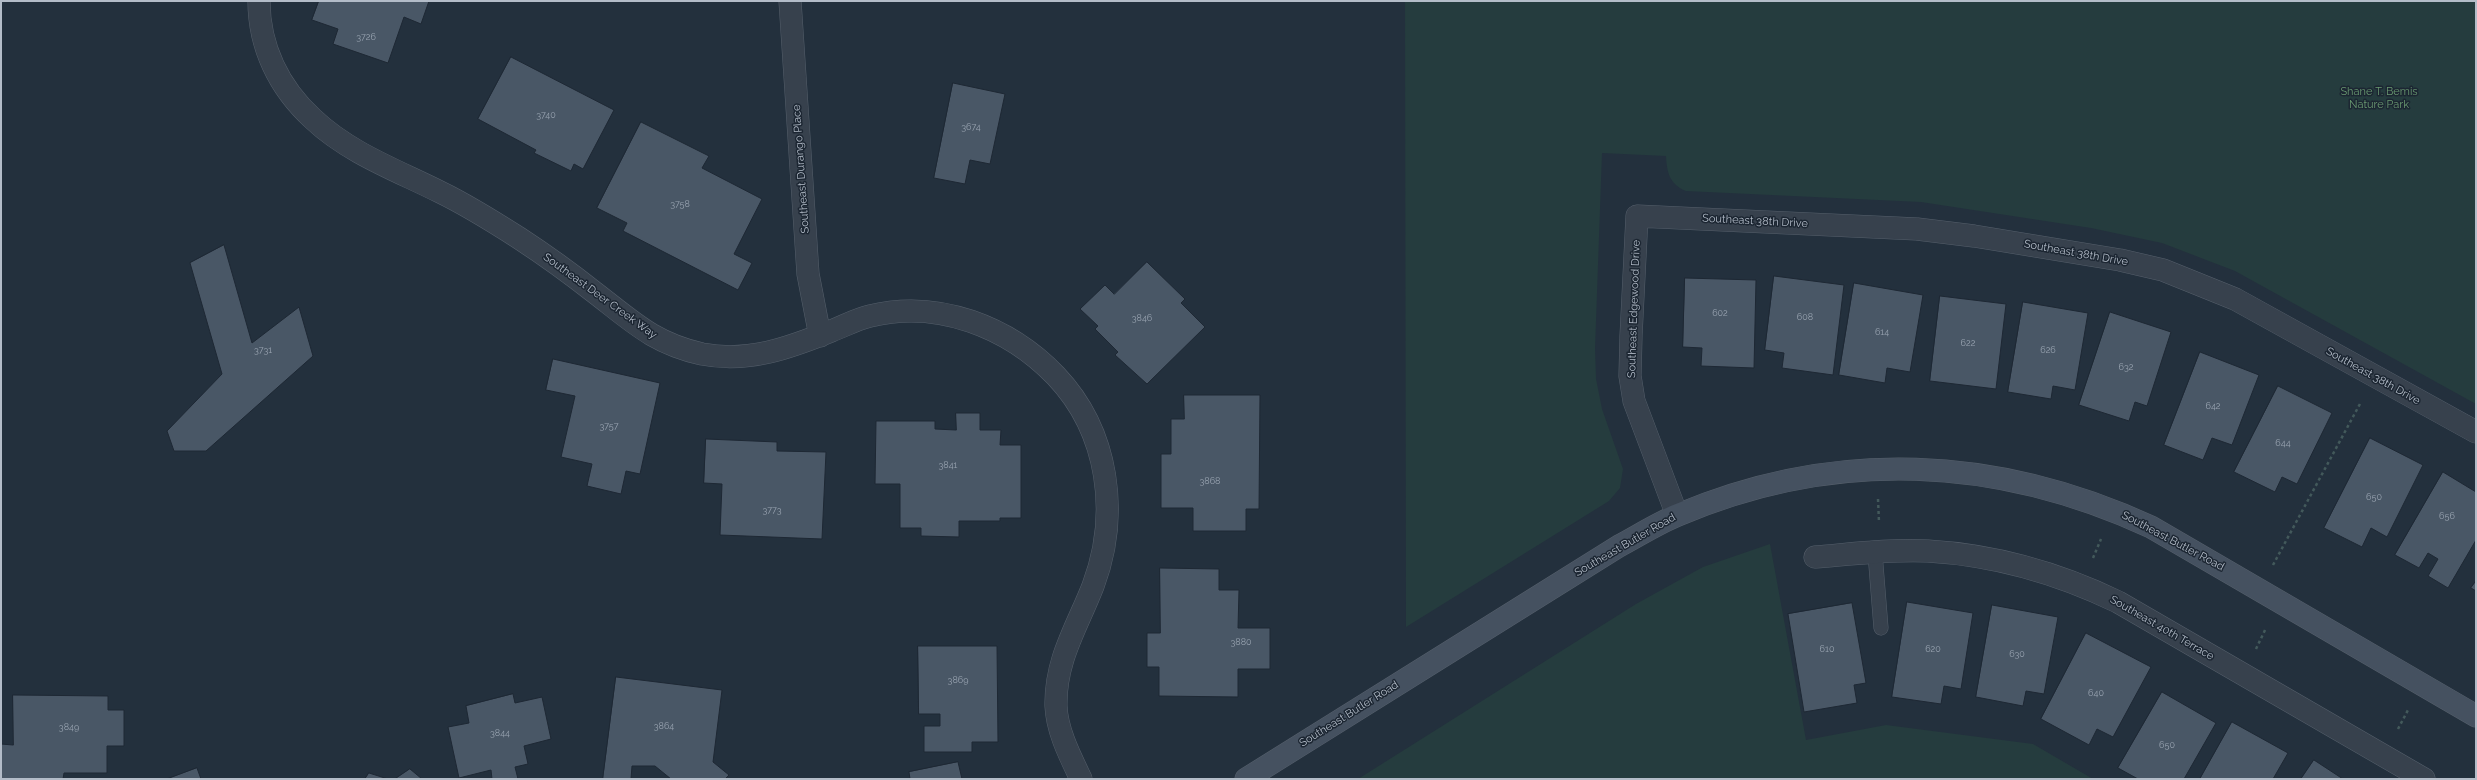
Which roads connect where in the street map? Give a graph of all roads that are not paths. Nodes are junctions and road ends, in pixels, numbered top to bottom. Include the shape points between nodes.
1 (259, 1) edge
2 (790, 1) edge
3 (1637, 216) joint
4 (820, 336) junction
5 (2476, 432) edge
6 (1678, 515) junction
7 (1875, 552) junction
8 (1815, 557) dead end
9 (1881, 628) dead end
10 (2476, 716) edge
11 (1081, 779) edge
12 (1246, 779) edge
13 (2424, 779) edge

1 - 4 street, Southeast Deer Creek Way via 261,30 271,64 286,88 311,118 346,146 444,194 520,239 591,289 638,328 670,346 706,355 740,357 774,353
2 - 4 street, Southeast Durango Place via 808,274
3 - 5 street, Southeast 38th Drive via 1917,228 2120,260 2163,270 2235,299
3 - 6 street, Southeast Edgewood Drive via 1630,376 1634,400
4 - 11 street, Southeast Deer Creek Way via 869,316 907,310 953,316 985,325 1021,345 1056,376 1075,400 1095,433 1105,474 1108,513 1104,547 1094,584 1068,639 1058,676 1056,709 1064,742
6 - 10 main road, Southeast Butler Road via 1746,491 1799,478 1877,469 1941,470 1985,475 2065,492 2151,527
6 - 12 main road, Southeast Butler Road via 1619,546
7 - 8 street, Southeast 40th Terrace
7 - 9 lane
7 - 13 street, Southeast 40th Terrace via 1927,551 1975,556 2028,567 2083,585 2118,602

